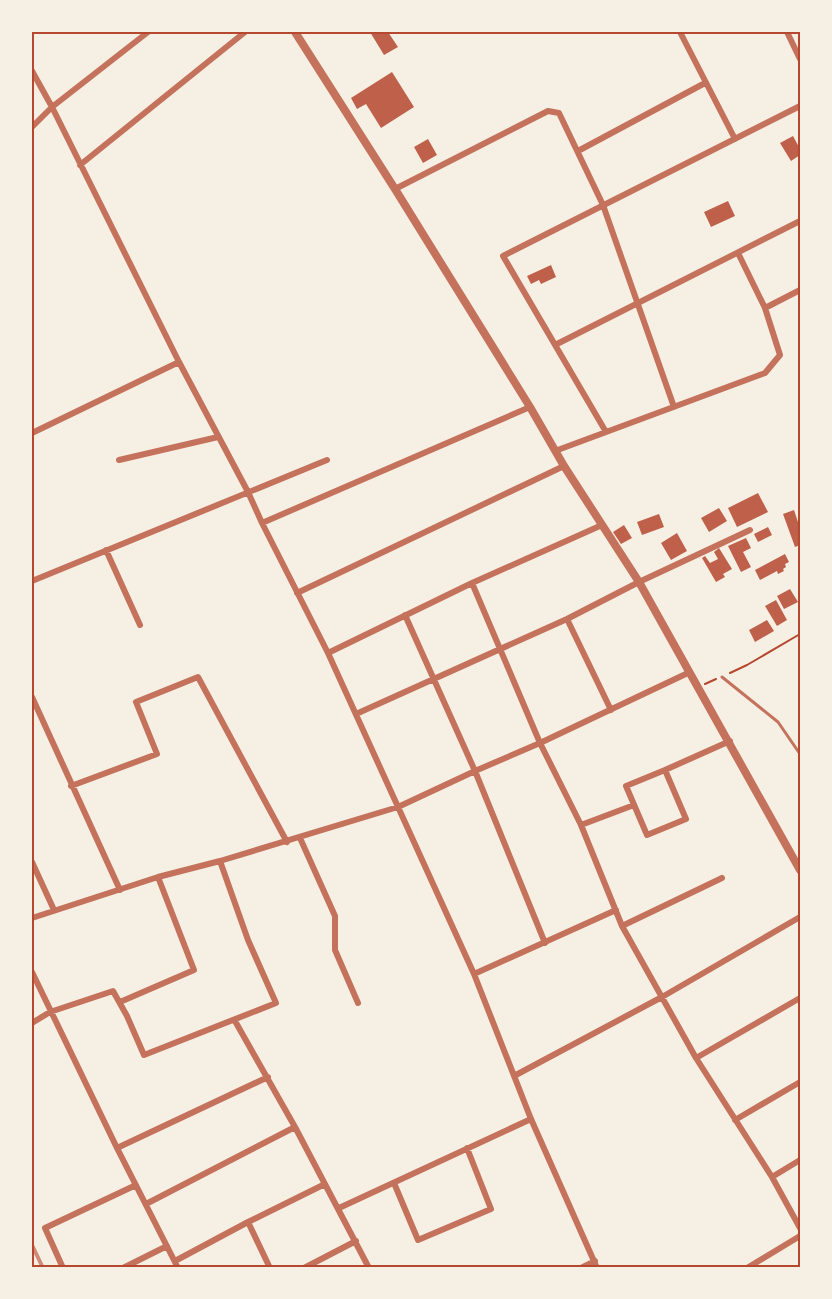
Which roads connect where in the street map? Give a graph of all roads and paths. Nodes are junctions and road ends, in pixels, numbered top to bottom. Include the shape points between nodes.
1 (148, 32) edge
2 (245, 32) edge
3 (295, 32) edge
4 (680, 32) edge
5 (786, 32) edge
6 (801, 59) edge
7 (32, 71) edge
8 (705, 83) junction
9 (801, 106) edge
10 (52, 107) junction
11 (32, 127) edge
12 (735, 139) junction
13 (579, 151) junction
14 (80, 165) junction
15 (395, 189) junction
16 (603, 205) junction
17 (801, 221) edge
18 (738, 253) junction
19 (801, 290) edge
20 (638, 303) junction
21 (765, 308) junction
22 (555, 345) junction
23 (179, 362) junction
24 (530, 407) junction
25 (674, 407) junction
26 (606, 432) junction
27 (32, 434) edge
28 (218, 437) junction
29 (555, 451) junction
30 (119, 460) dead end
31 (327, 460) dead end
32 (564, 466) junction
33 (248, 492) junction
34 (262, 523) junction
35 (602, 525) junction
36 (750, 530) dead end
37 (106, 550) junction
38 (32, 580) edge
39 (639, 582) junction
40 (472, 583) junction
41 (297, 592) junction
42 (405, 615) junction
43 (567, 619) junction
44 (140, 625) dead end
45 (801, 633) edge
46 (500, 648) junction
47 (328, 653) junction
48 (690, 672) junction
49 (722, 677) junction
50 (432, 678) junction
51 (699, 687) junction
52 (32, 697) edge
53 (611, 710) junction
54 (356, 714) junction
55 (730, 741) junction
56 (540, 743) junction
57 (801, 754) edge
58 (665, 770) junction
59 (475, 771) junction
60 (71, 786) junction
61 (634, 805) junction
62 (398, 807) junction
63 (580, 825) junction
64 (300, 838) junction
65 (287, 842) junction
66 (220, 861) junction
67 (32, 862) edge
68 (801, 870) edge
69 (158, 877) junction
70 (722, 878) dead end
71 (120, 890) junction
72 (54, 910) junction
73 (616, 910) junction
74 (801, 917) edge
75 (32, 918) edge
76 (622, 926) junction
77 (545, 943) junction
78 (32, 972) edge
79 (474, 974) junction
80 (662, 997) junction
81 (801, 998) edge
82 (120, 1002) junction
83 (358, 1004) dead end
84 (50, 1012) junction
85 (235, 1021) junction
86 (32, 1023) edge
87 (696, 1058) junction
88 (514, 1076) junction
89 (268, 1077) junction
90 (801, 1082) edge
91 (531, 1119) junction
92 (735, 1120) junction
93 (295, 1127) junction
94 (117, 1148) junction
95 (467, 1148) junction
96 (801, 1160) edge
97 (772, 1177) junction
98 (394, 1183) junction
99 (325, 1184) junction
100 (136, 1185) junction
101 (146, 1204) junction
102 (339, 1208) junction
103 (248, 1222) junction
104 (801, 1228) edge
105 (801, 1236) edge
106 (356, 1241) junction
107 (167, 1246) junction
108 (177, 1264) edge
109 (596, 1264) edge
110 (63, 1268) edge
111 (123, 1268) edge
112 (270, 1268) edge
113 (304, 1268) edge
114 (369, 1268) edge
115 (581, 1268) edge
116 (747, 1268) edge

1 - 10 street
2 - 14 street
3 - 15 street
4 - 8 street
5 - 6 street
7 - 10 street
8 - 12 street
8 - 13 street
9 - 12 street
10 - 11 street
10 - 14 street
12 - 16 street
13 - 15 street via 559,113 548,111
13 - 16 street
14 - 23 street
15 - 24 street
16 - 20 street
16 - 22 street via 504,256
17 - 18 street
18 - 20 street
18 - 21 street
19 - 21 street
20 - 22 street
20 - 25 street
21 - 25 street via 780,355 765,373
22 - 26 street
23 - 27 street
23 - 28 street
24 - 29 street
24 - 34 street
25 - 26 street
26 - 29 street
28 - 30 street
28 - 33 street
29 - 32 street
31 - 33 street
32 - 35 street
32 - 41 street
33 - 34 street
33 - 37 street
34 - 41 street
35 - 39 street
35 - 40 street
36 - 39 street
37 - 38 street
37 - 44 street
39 - 43 street
39 - 48 street
40 - 42 street
40 - 46 street
41 - 47 street
42 - 47 street
42 - 50 street
43 - 46 street
43 - 53 street
45 - 49 path
46 - 50 street
46 - 56 street
47 - 54 street
48 - 51 street
48 - 53 street
49 - 51 path
49 - 57 lane via 778,722
50 - 54 street
50 - 59 street
51 - 55 street
52 - 60 street
53 - 56 street
54 - 62 street
55 - 58 street
55 - 68 street
56 - 59 street
56 - 63 street
58 - 61 street via 626,786
58 - 61 street via 686,819 647,835
59 - 62 street
59 - 77 street
60 - 65 street via 157,754 136,702 198,677
60 - 71 street
61 - 63 street
62 - 64 street
62 - 79 street
63 - 73 street
64 - 65 street
64 - 83 street via 335,916 335,950
65 - 66 street
66 - 69 street
66 - 85 street via 276,1004
67 - 72 street
69 - 71 street
69 - 82 street via 194,970
70 - 76 street
71 - 72 street
72 - 75 street
73 - 76 street
73 - 77 street
74 - 80 street
76 - 80 street
77 - 79 street
78 - 84 street
79 - 88 street
80 - 87 street
80 - 88 street
81 - 87 street
82 - 84 street via 113,991
82 - 85 street via 144,1055
84 - 86 street
84 - 94 street
85 - 89 street
87 - 92 street
88 - 91 street
89 - 93 street
89 - 94 street
90 - 92 street
91 - 95 street
91 - 109 street
92 - 97 street
93 - 99 street
93 - 101 street
94 - 100 street
95 - 98 street
95 - 98 street via 491,1209 418,1240
96 - 97 street
97 - 104 street
98 - 102 street
99 - 102 street
99 - 103 street
100 - 101 street
100 - 110 street via 45,1228
101 - 107 street
102 - 106 street
103 - 108 street
103 - 112 street
105 - 116 street
106 - 113 street
106 - 114 street
107 - 108 street
107 - 111 street
109 - 115 street

